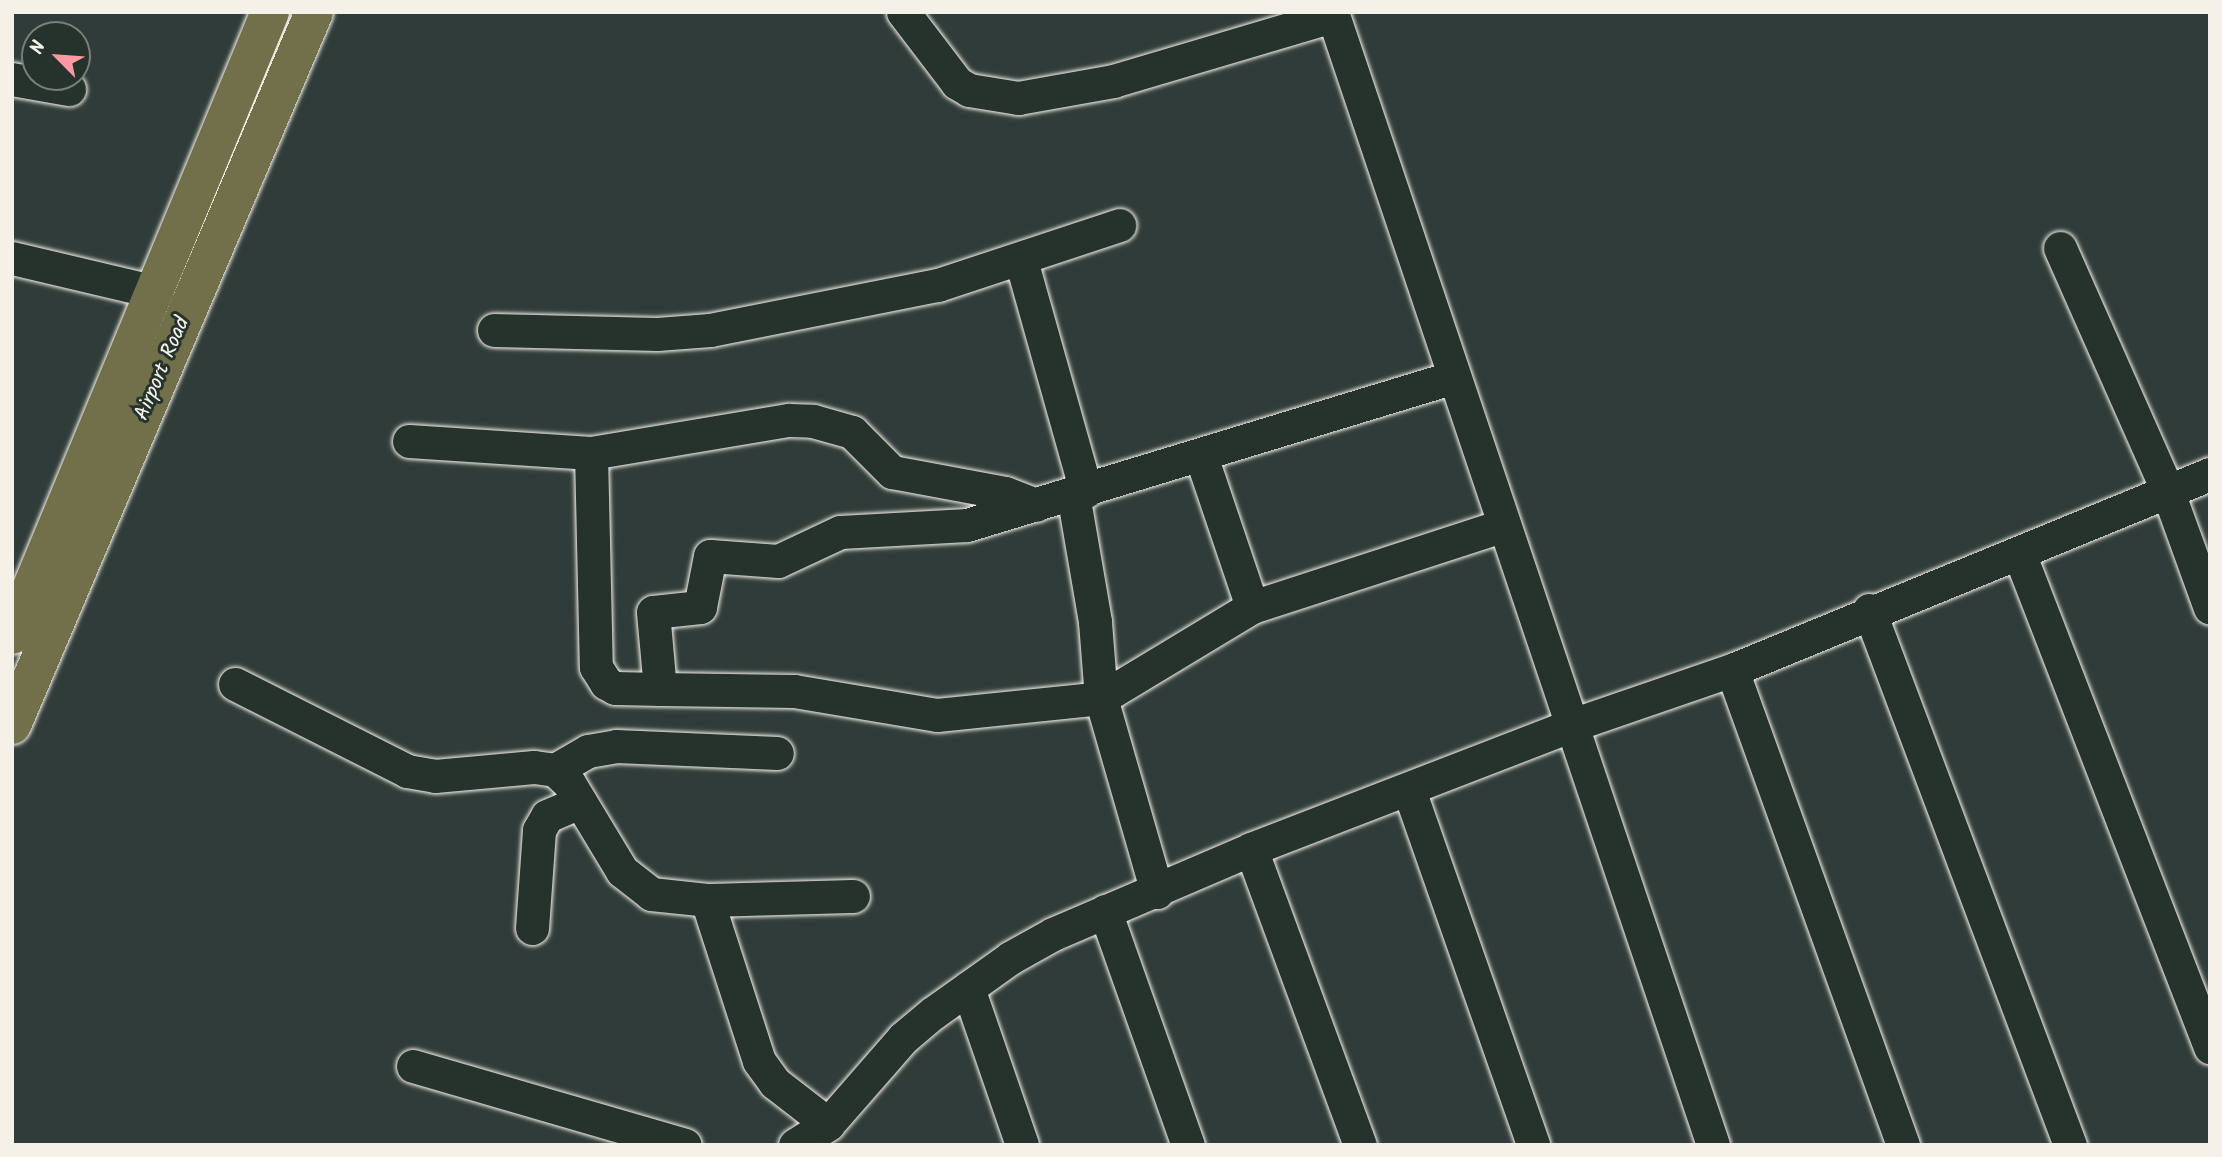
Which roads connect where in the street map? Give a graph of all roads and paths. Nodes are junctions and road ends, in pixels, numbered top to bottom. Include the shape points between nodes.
1 (270, 12) edge
2 (314, 12) edge
3 (903, 12) edge
4 (1333, 14) edge
5 (1118, 225) dead end
6 (2060, 248) dead end
7 (12, 258) edge
8 (1021, 260) junction
9 (156, 292) junction
10 (494, 330) dead end
11 (1454, 377) junction
12 (410, 441) dead end
13 (591, 453) junction
14 (1201, 456) junction
15 (2210, 474) edge
16 (1080, 492) junction
17 (2168, 492) junction
18 (1036, 505) junction
19 (1503, 525) junction
20 (2019, 553) junction
21 (20, 596) edge
22 (1252, 607) junction
23 (2210, 608) edge
24 (1869, 610) junction
25 (12, 635) edge
26 (1732, 670) junction
27 (235, 684) dead end
28 (660, 689) junction
29 (1101, 698) junction
30 (1572, 724) junction
31 (12, 725) edge
32 (777, 753) dead end
33 (555, 770) junction
34 (1409, 790) junction
35 (580, 802) junction
36 (1251, 849) junction
37 (1157, 892) junction
38 (853, 896) dead end
39 (707, 900) junction
40 (1105, 911) junction
41 (532, 928) dead end
42 (968, 988) junction
43 (2210, 1047) edge
44 (413, 1066) dead end
45 (828, 1124) junction
46 (685, 1145) edge
47 (795, 1145) edge
48 (1022, 1145) edge
49 (1188, 1145) edge
50 (1360, 1145) edge
51 (1534, 1145) edge
52 (1713, 1145) edge
53 (1903, 1145) edge
54 (2070, 1145) edge

1 - 9 main road, Airport Road
2 - 31 main road, Airport Road
3 - 4 street via 957,83 992,96 1018,98 1113,81
4 - 11 street
5 - 8 street
6 - 17 street
7 - 9 street
8 - 10 street via 938,285 710,330 657,334
8 - 16 street
9 - 21 main road, Airport Road
11 - 14 street
11 - 19 street
12 - 13 street
13 - 18 street via 701,438 789,419 813,421 852,432 892,472 1005,493
13 - 28 street via 596,667 615,688
14 - 16 street
14 - 22 street
15 - 17 street
16 - 18 street
16 - 29 street
17 - 20 street
17 - 23 street
18 - 28 street via 967,525 840,532 778,561 710,556 700,607 653,612
19 - 22 street
19 - 30 street
20 - 24 street
20 - 43 street
21 - 25 main road, Airport Road
22 - 29 street
24 - 26 street
24 - 54 street
26 - 30 street
26 - 53 street
27 - 33 street via 407,771 435,776 534,767
28 - 29 street via 794,691 937,715
29 - 37 street
30 - 34 street
30 - 52 street
32 - 33 street via 616,746 588,751
33 - 35 street
34 - 36 street
34 - 51 street
35 - 39 street via 635,884 664,898
35 - 41 street via 542,821
36 - 37 street
36 - 50 street
37 - 40 street
38 - 39 street
39 - 45 street via 759,1060 775,1083
40 - 42 street via 1010,958
40 - 49 street
42 - 45 street via 903,1038
42 - 48 street
44 - 46 street
45 - 47 street

